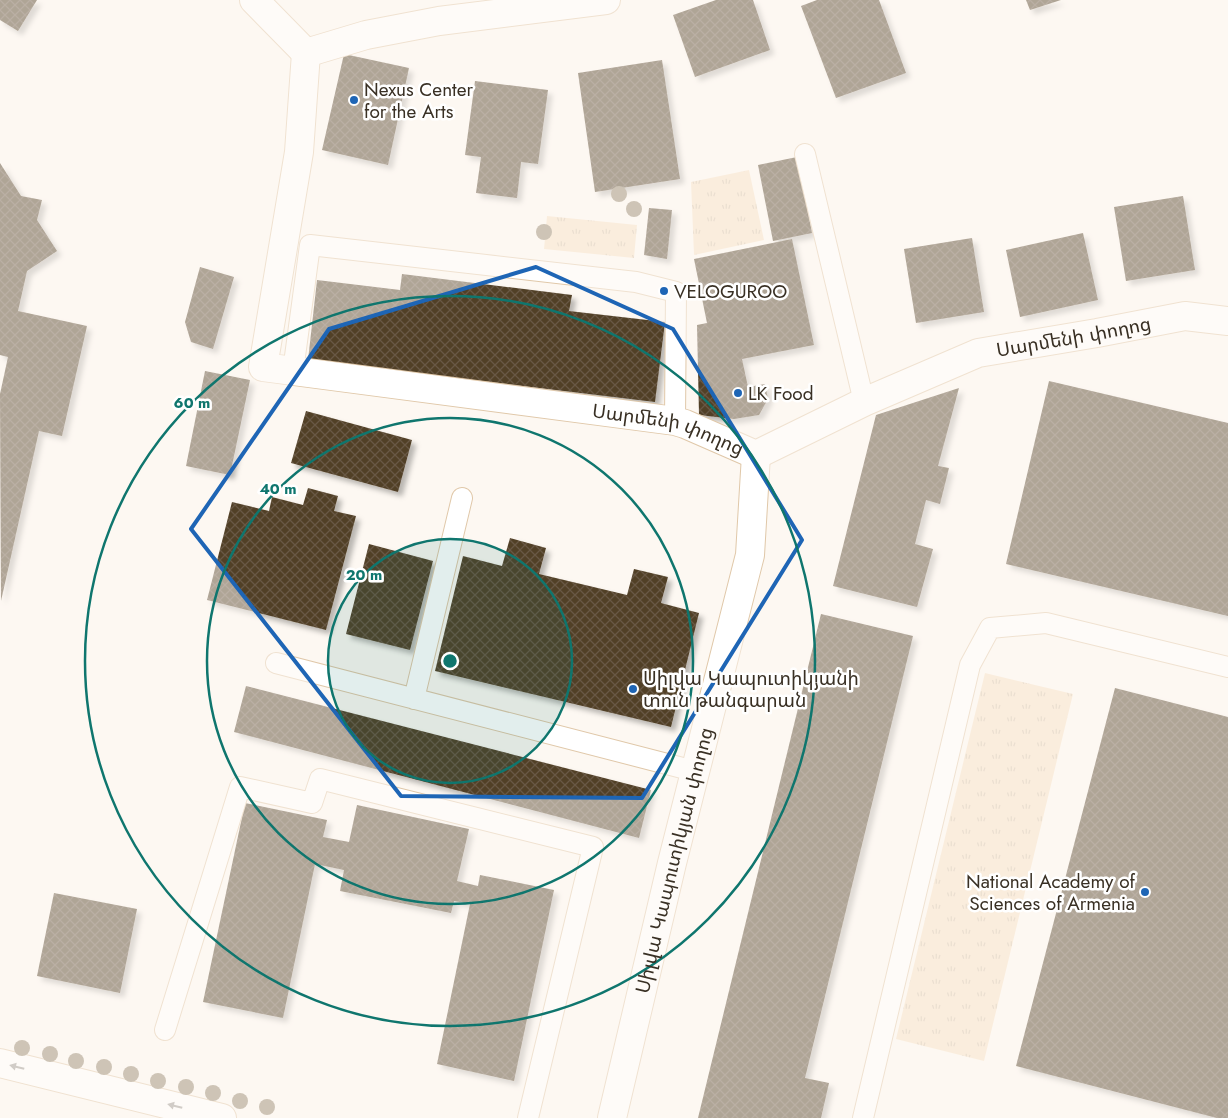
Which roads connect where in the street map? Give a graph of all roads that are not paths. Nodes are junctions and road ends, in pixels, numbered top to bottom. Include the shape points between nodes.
1 (254, 0) edge
2 (606, 0) edge
3 (306, 53) junction
4 (805, 154) dead end
5 (1228, 321) edge
6 (293, 370) junction
7 (864, 402) junction
8 (675, 422) junction
9 (756, 455) junction
10 (462, 498) dead end
11 (276, 663) dead end
12 (1228, 668) edge
13 (414, 699) junction
14 (694, 771) junction
15 (165, 1030) dead end
16 (0, 1063) edge
17 (222, 1118) edge
18 (528, 1118) edge
19 (612, 1118) edge
20 (863, 1118) edge

1 - 3 street
2 - 3 street via 438,21 366,35
3 - 6 street, Սարմենի փողոց via 299,152 263,367
4 - 7 lane
5 - 7 street, Սարմենի փողոց via 1185,316 978,353
6 - 8 street, Սարմենի փողոց
6 - 8 lane via 310,245 636,282 676,292
7 - 9 street, Սարմենի փողոց
8 - 9 street, Սարմենի փողոց
9 - 14 street, Սիլվա Կապուտիկյան փողոց via 750,555
10 - 13 lane
11 - 13 lane
12 - 20 lane via 1046,623 990,628 970,665
13 - 14 lane
14 - 19 street, Սիլվա Կապուտիկյան փողոց
15 - 18 lane via 240,787 312,803 320,779 593,847
17 -> 16 street

